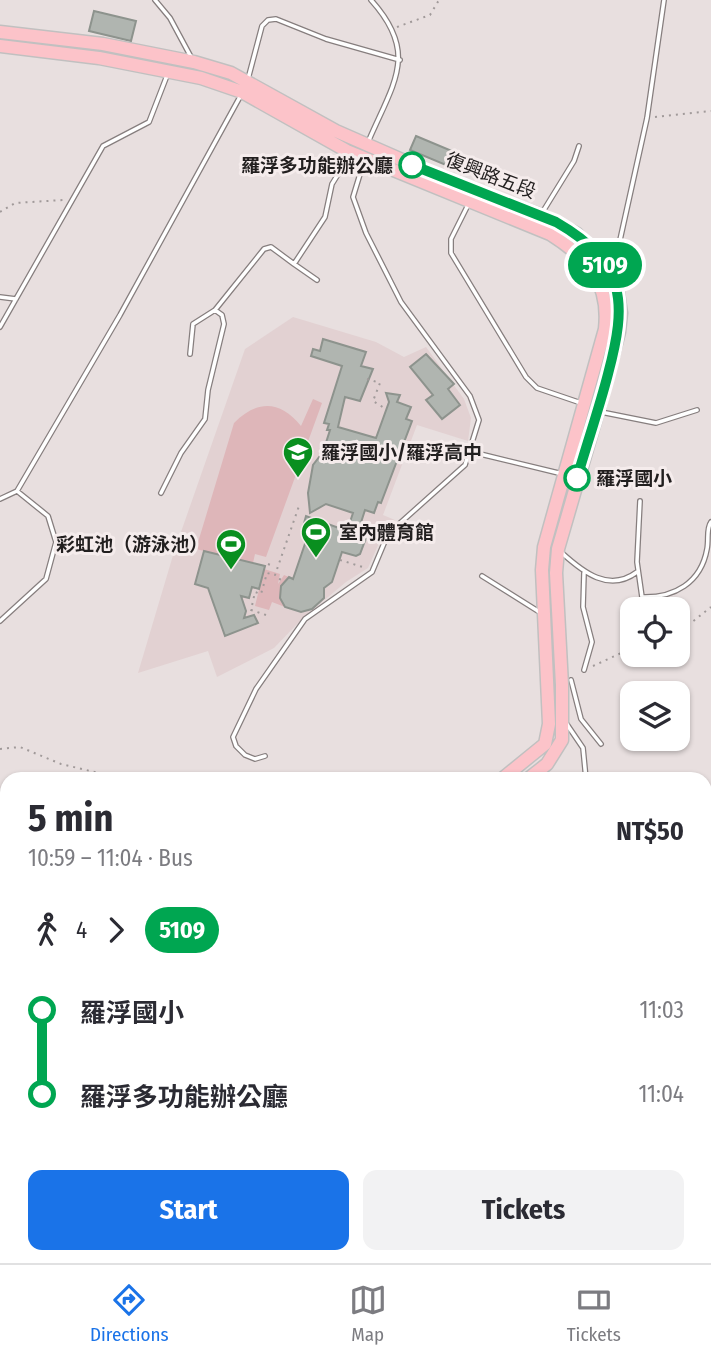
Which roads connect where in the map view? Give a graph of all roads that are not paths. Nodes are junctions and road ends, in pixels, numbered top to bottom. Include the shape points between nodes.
1 (155, 0) edge
2 (371, 0) edge
3 (664, 0) edge
4 (0, 32) edge
5 (0, 47) edge
6 (400, 60) junction
7 (194, 62) junction
8 (168, 74) junction
9 (247, 79) junction
10 (242, 92) junction
11 (579, 146) dead end
12 (366, 152) junction
13 (352, 153) junction
14 (471, 197) junction
15 (541, 215) junction
16 (550, 234) junction
17 (294, 264) junction
18 (604, 264) junction
19 (317, 281) dead end
20 (0, 297) edge
21 (16, 299) junction
22 (215, 310) junction
23 (0, 327) edge
24 (190, 354) dead end
25 (585, 404) junction
26 (696, 410) dead end
27 (598, 411) junction
28 (472, 453) junction
29 (571, 476) junction
30 (17, 491) junction
31 (161, 494) dead end
32 (0, 499) edge
33 (640, 501) dead end
34 (711, 522) edge
35 (544, 547) junction
36 (558, 549) junction
37 (637, 572) junction
38 (584, 573) junction
39 (482, 576) dead end
40 (543, 614) junction
41 (0, 621) edge
42 (584, 670) road end
43 (571, 680) dead end
44 (563, 718) junction
45 (601, 744) dead end
46 (537, 753) junction
47 (265, 756) dead end
48 (547, 764) junction
49 (511, 772) edge
50 (537, 772) edge
51 (585, 772) edge

1 - 7 lane
2 - 6 lane via 392,28
3 - 18 lane via 647,118 618,250
4 - 7 main road, 復興路五段 via 103,44
5 - 8 main road, 復興路五段 via 99,58
6 - 9 lane via 276,19 262,26
6 - 12 lane
7 - 9 main road, 復興路五段
8 - 10 main road, 復興路五段 via 201,78
8 - 21 lane via 149,122 103,146
9 - 10 lane
9 - 12 main road, 復興路五段
10 - 13 main road, 復興路五段
10 - 30 lane
11 - 15 lane
12 - 13 main road, 復興路五段
12 - 14 main road, 復興路五段
12 - 28 lane via 352,197 401,302 470,396 479,421
13 - 17 lane via 332,184 325,217
14 - 15 main road, 復興路五段
14 - 16 main road, 復興路五段
14 - 25 lane via 451,239 451,253 526,377 537,388
15 - 16 lane
15 - 18 main road, 復興路五段 via 577,234
16 - 25 main road, 復興路五段 via 583,257 600,286 607,310
17 - 19 lane
17 - 22 lane via 271,247 264,248
18 - 27 main road, 復興路五段 via 618,293 621,313
20 - 21 lane
21 - 23 lane
22 - 24 lane via 193,324
22 - 31 lane via 224,324 205,419
25 - 27 lane
25 - 29 main road, 復興路五段
26 - 27 lane via 656,423
27 - 29 main road, 復興路五段
28 - 29 lane
28 - 47 lane via 465,465 394,530 373,570 305,619 256,689 233,737 245,755
29 - 35 main road, 復興路五段
29 - 36 main road, 復興路五段
30 - 32 lane
30 - 41 lane via 48,516 56,542 46,579
33 - 37 lane
34 - 37 lane via 705,561 675,593 642,597
35 - 36 lane
35 - 40 main road, 復興路五段
36 - 38 lane
36 - 44 main road, 復興路五段
37 - 38 lane via 628,579 591,578
38 - 42 lane via 583,607 592,642
39 - 40 lane
40 - 46 main road, 復興路五段 via 549,723 545,744
43 - 45 lane via 582,719
44 - 48 main road, 復興路五段 via 562,740
44 - 51 lane via 583,748
46 - 48 main road
46 - 49 main road
48 - 50 main road, 復興路五段

